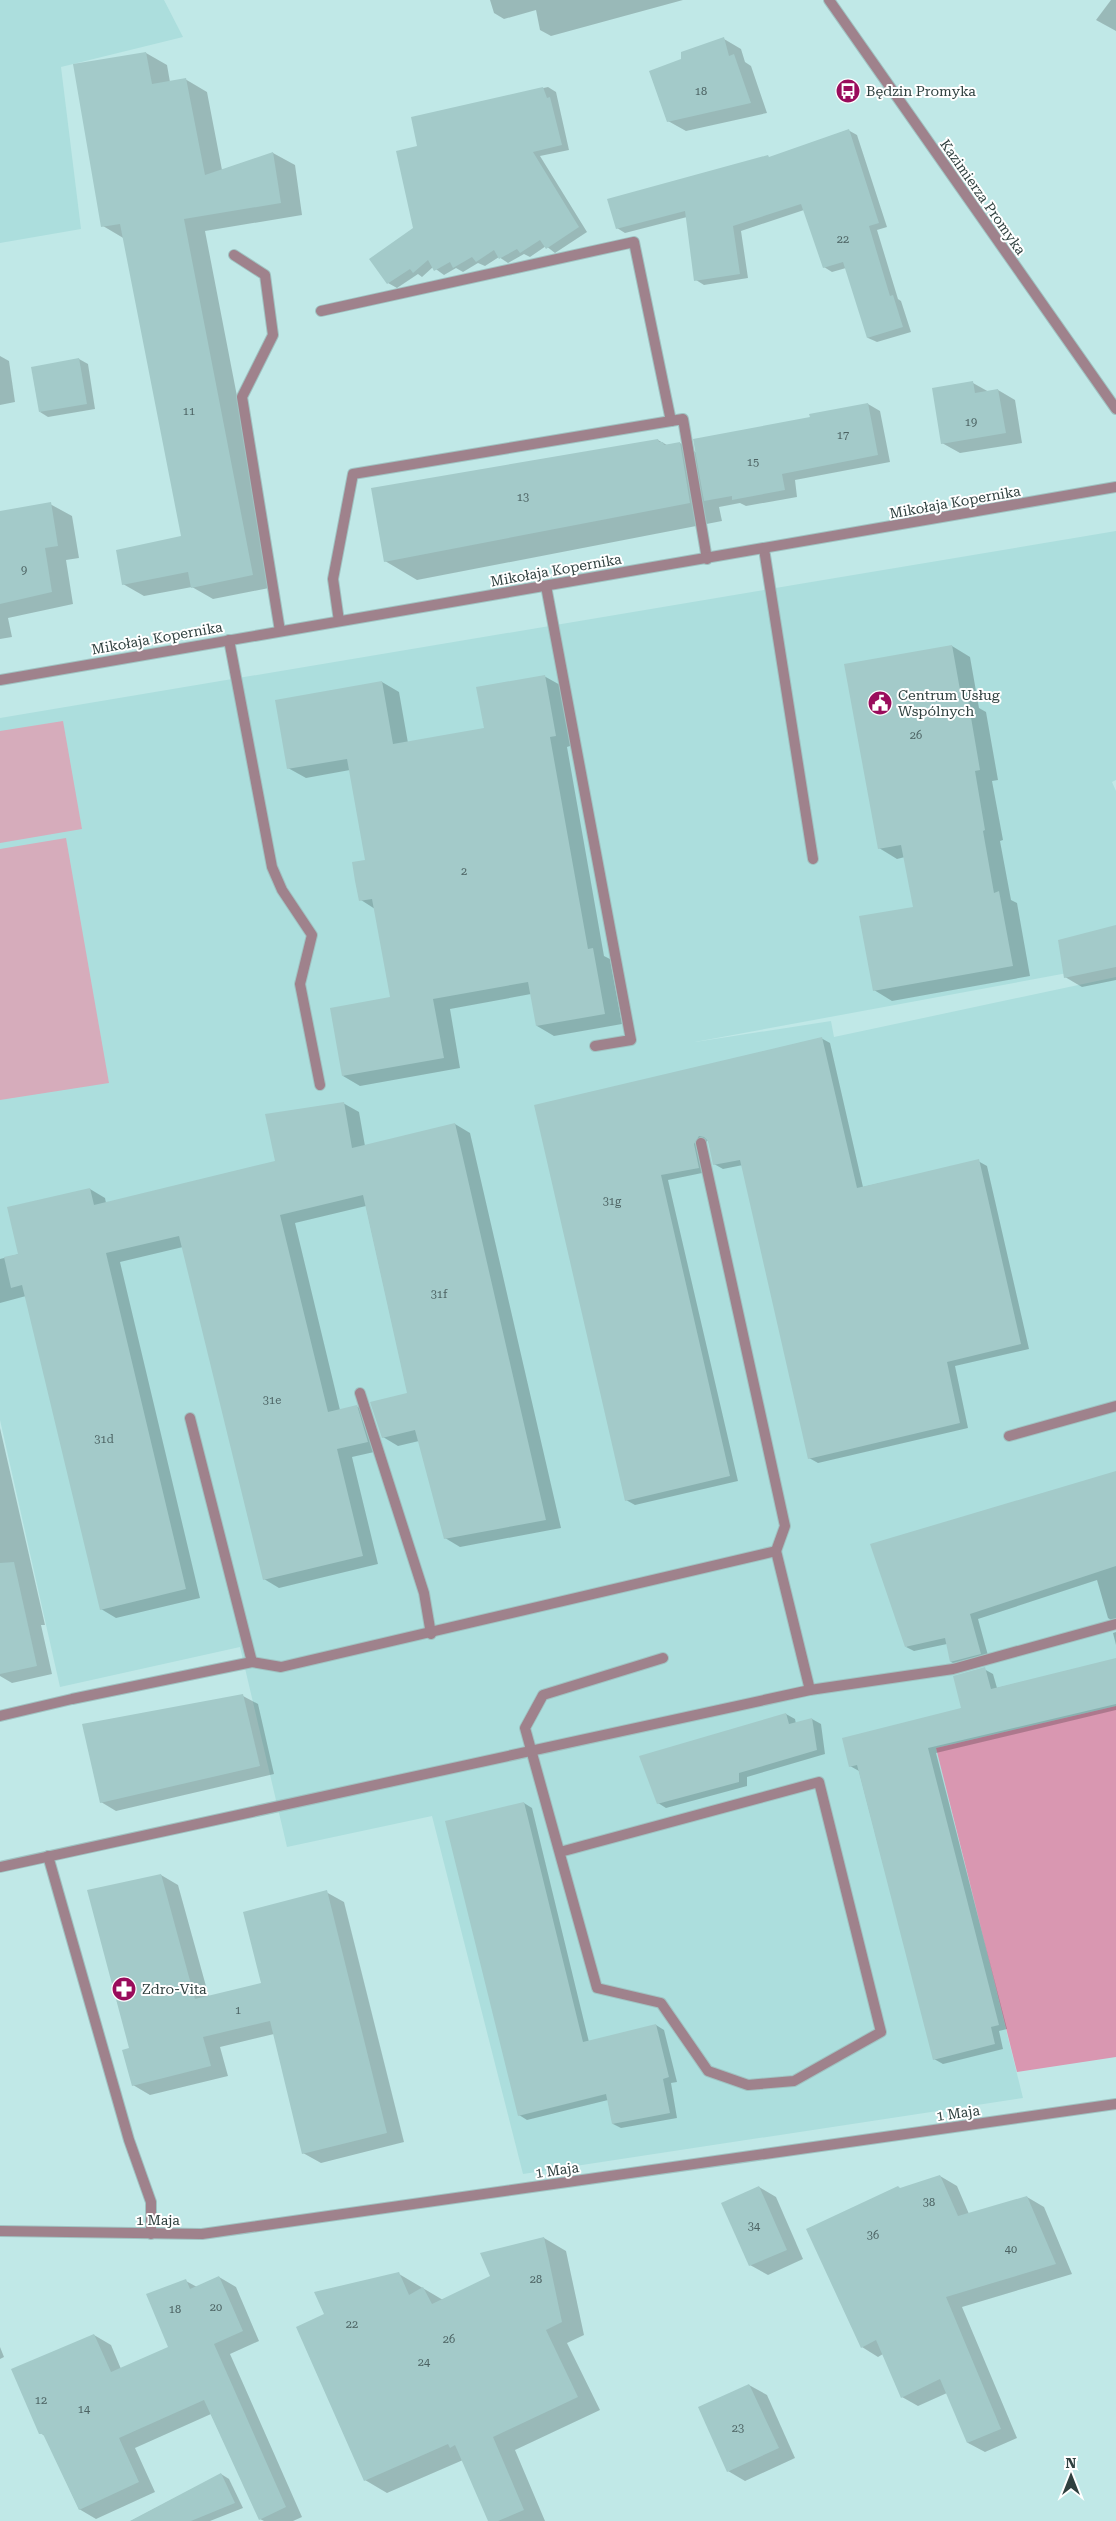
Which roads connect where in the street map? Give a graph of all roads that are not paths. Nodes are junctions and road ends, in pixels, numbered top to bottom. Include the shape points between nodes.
1 (829, 0) edge
2 (234, 255) dead end
3 (321, 311) dead end
4 (1116, 409) edge
5 (670, 421) junction
6 (1116, 487) edge
7 (764, 549) junction
8 (707, 558) junction
9 (546, 586) junction
10 (339, 621) junction
11 (280, 630) junction
12 (229, 640) junction
13 (0, 680) edge
14 (813, 859) dead end
15 (595, 1046) dead end
16 (320, 1085) dead end
17 (701, 1144) dead end
18 (360, 1393) dead end
19 (1116, 1406) edge
20 (190, 1418) dead end
21 (1009, 1436) dead end
22 (776, 1551) junction
23 (1116, 1624) edge
24 (431, 1634) junction
25 (662, 1658) dead end
26 (252, 1662) junction
27 (810, 1690) junction
28 (0, 1716) edge
29 (533, 1752) junction
30 (560, 1852) junction
31 (48, 1856) junction
32 (0, 1867) edge
33 (1116, 2104) edge
34 (0, 2231) edge
35 (151, 2234) junction

1 - 4 street, Kazimierza Promyka
2 - 11 street via 265,275 274,335 242,397
3 - 5 street via 634,242
5 - 8 street via 683,419
5 - 10 street via 353,474 333,579
6 - 7 street, Mikołaja Kopernika
7 - 8 street, Mikołaja Kopernika
7 - 14 street
8 - 9 street, Mikołaja Kopernika
9 - 10 street, Mikołaja Kopernika
9 - 15 street via 631,1040
10 - 11 street, Mikołaja Kopernika
11 - 12 street, Mikołaja Kopernika
12 - 13 street, Mikołaja Kopernika
12 - 16 street via 272,867 282,890 312,935 300,984
17 - 22 street via 785,1526
18 - 24 street via 424,1593
19 - 21 street
20 - 26 street
22 - 24 street
22 - 27 street
23 - 27 street via 953,1669
24 - 26 street via 280,1668
25 - 29 street via 543,1695 525,1728
26 - 28 street
27 - 29 street
29 - 30 street
29 - 31 street
30 - 30 street via 597,1988 661,2003 708,2071 748,2085 794,2081 882,2032 818,1782
31 - 32 street
31 - 35 street via 128,2140 151,2202
33 - 35 street, 1 Maja via 202,2234
34 - 35 street, 1 Maja

